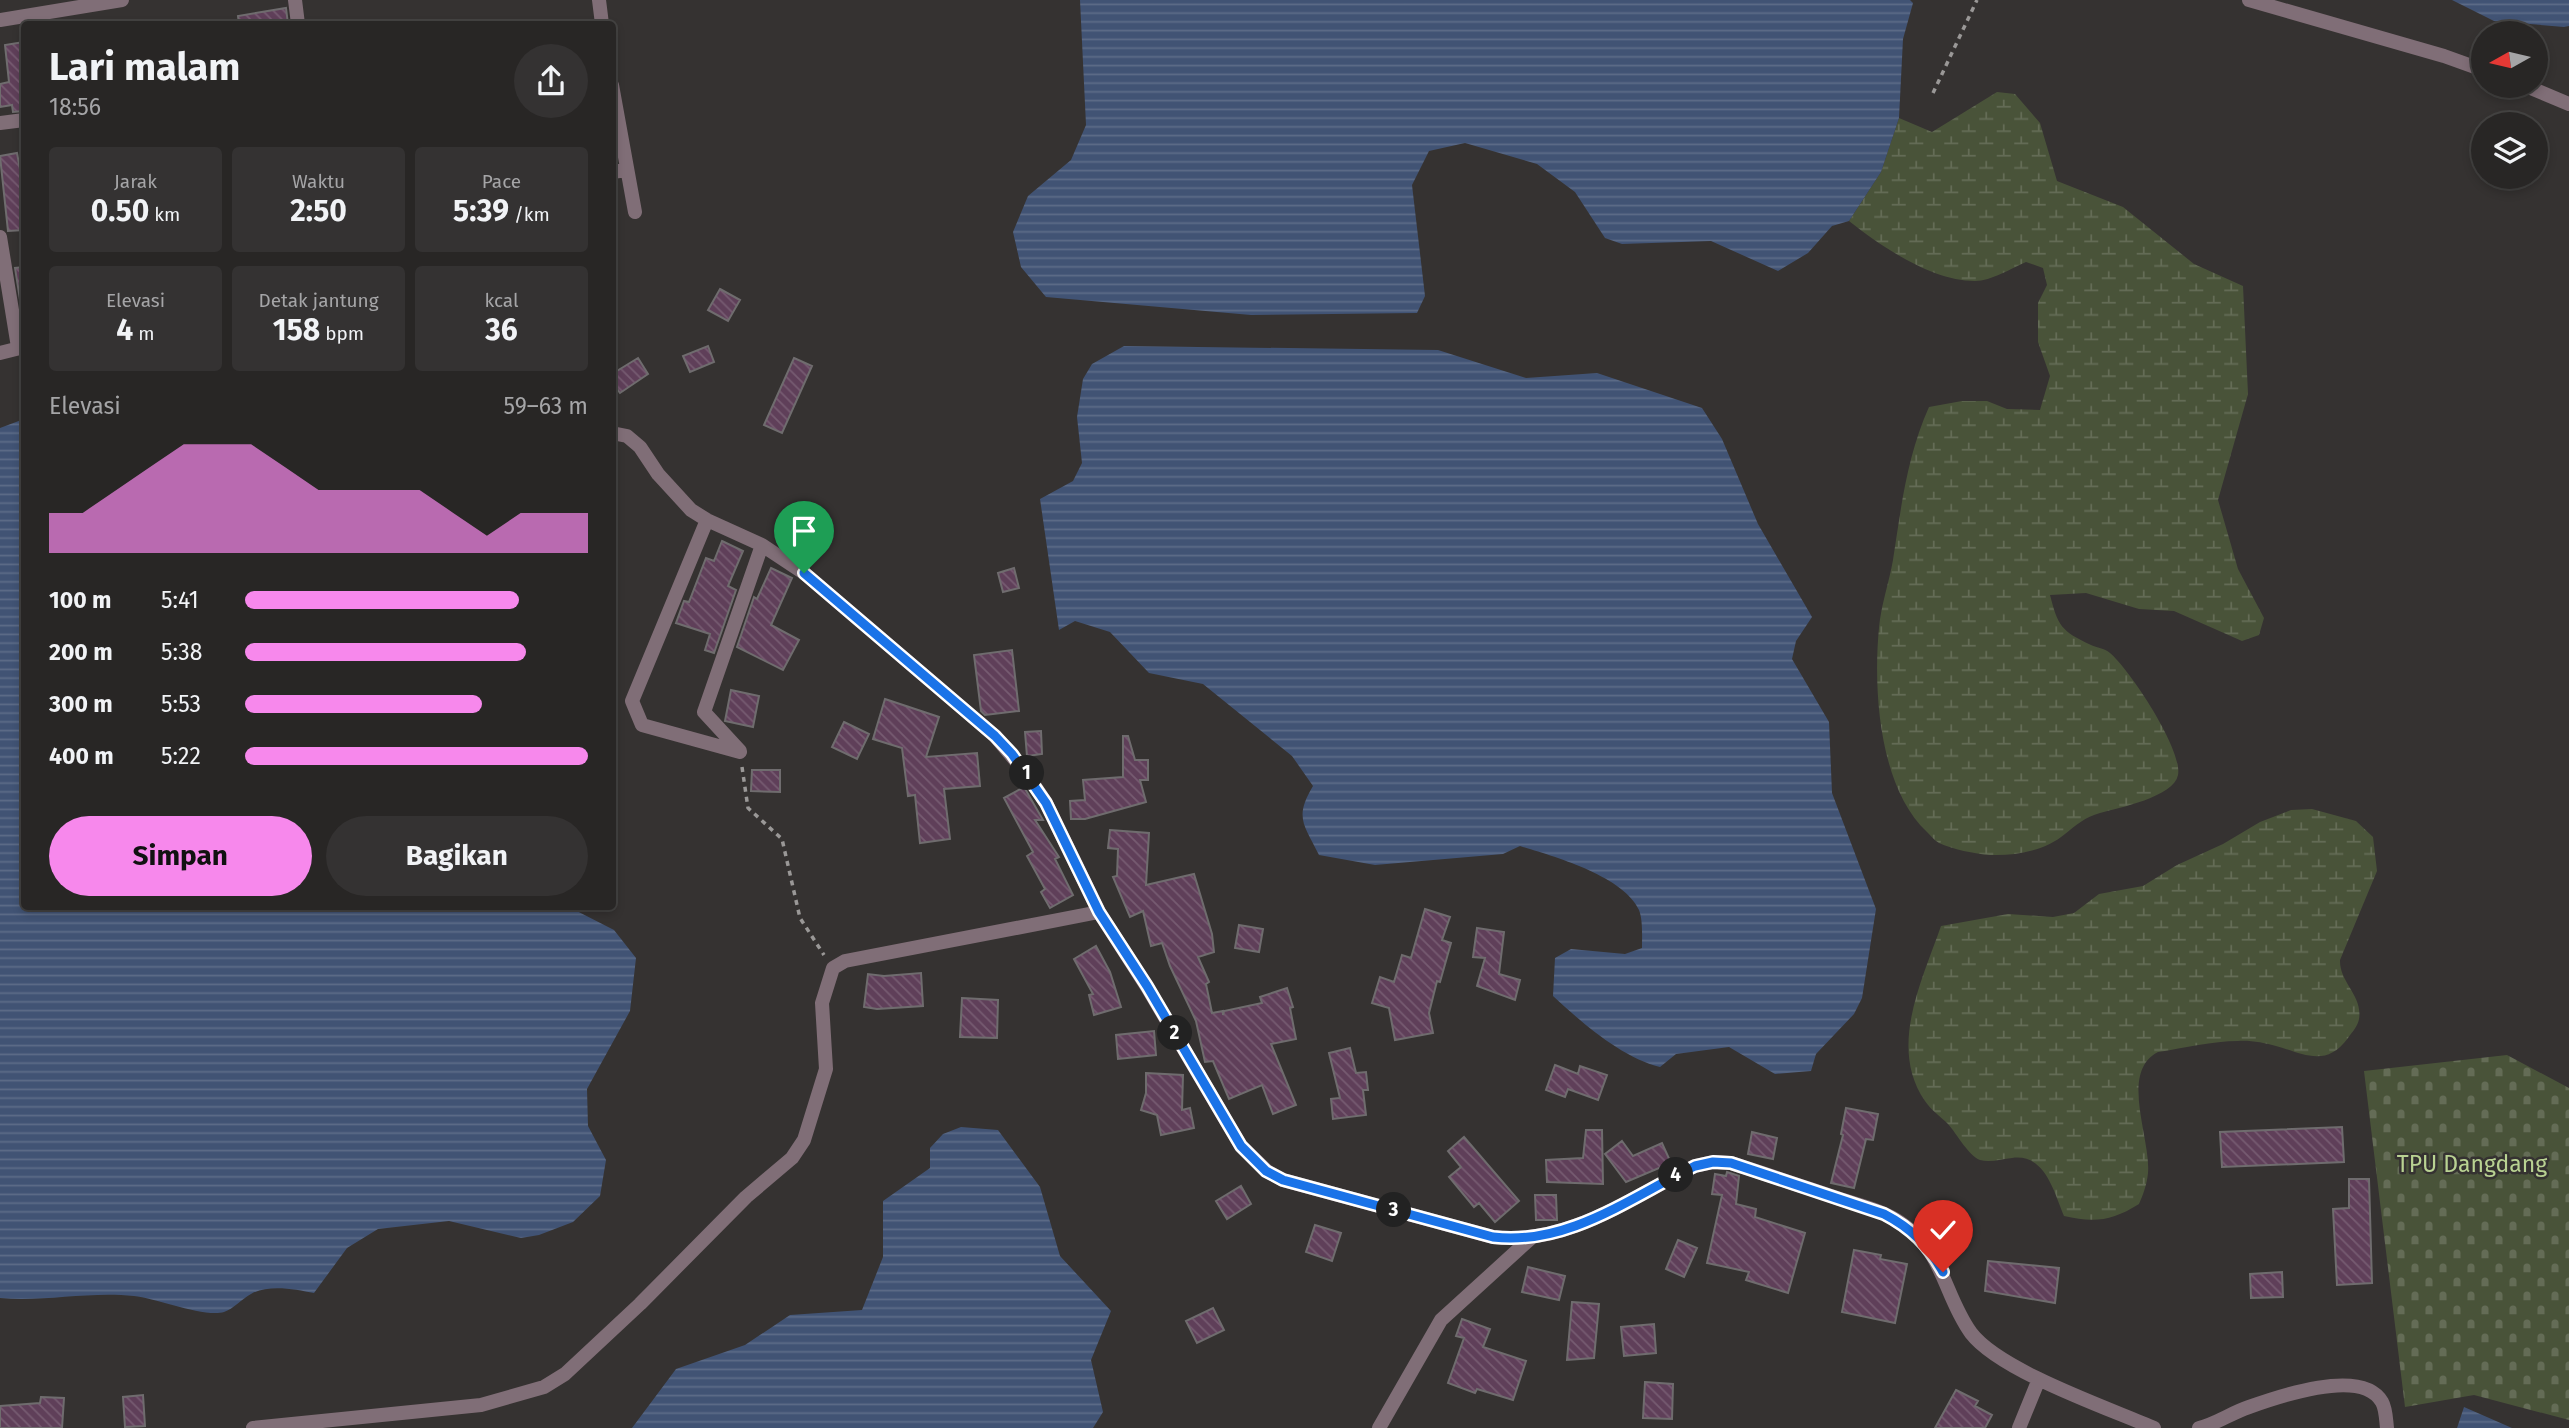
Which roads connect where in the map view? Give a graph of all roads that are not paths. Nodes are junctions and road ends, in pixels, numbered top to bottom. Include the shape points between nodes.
1 (122, 0) edge
2 (295, 0) edge
3 (599, 0) edge
4 (2249, 0) edge
5 (0, 20) edge
6 (298, 21) edge
7 (602, 21) edge
8 (2471, 66) edge
9 (2548, 95) edge
10 (2569, 104) edge
11 (21, 120) edge
12 (0, 123) edge
13 (616, 128) edge
14 (620, 171) edge
15 (635, 212) dead end
16 (0, 237) edge
17 (21, 347) edge
18 (0, 353) edge
19 (616, 434) edge
20 (707, 520) junction
21 (762, 545) junction
22 (1099, 912) junction
23 (1531, 1238) junction
24 (2039, 1378) junction
25 (253, 1428) edge
26 (1379, 1428) edge
27 (2019, 1428) edge
28 (2154, 1428) edge
29 (2199, 1428) edge
30 (2387, 1428) edge

1 - 5 street
2 - 6 street
3 - 7 street
4 - 8 street
9 - 10 street
11 - 12 street
13 - 14 street
14 - 15 street
16 - 17 street
17 - 18 street
19 - 20 street via 640,447 676,495
20 - 21 street
20 - 21 street via 632,701 642,725 740,751 704,712
21 - 22 street via 804,573 1012,754 1046,803
22 - 23 street via 1241,1146 1266,1171 1283,1180 1493,1237
22 - 25 street via 845,961 833,968 822,1003 826,1069 804,1140 792,1158 565,1374 544,1387 481,1405
23 - 24 street via 1590,1220 1695,1166 1731,1163 1902,1223 1932,1252 1973,1336
23 - 26 street via 1441,1320
24 - 27 street
24 - 28 street
29 - 30 street via 2317,1387 2348,1386 2364,1387 2376,1395 2383,1403

